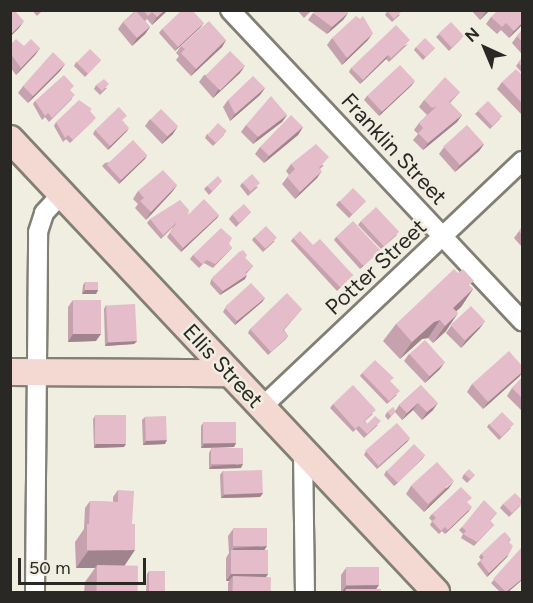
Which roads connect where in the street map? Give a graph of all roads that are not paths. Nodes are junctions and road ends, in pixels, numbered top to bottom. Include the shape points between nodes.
1 (231, 10) edge
2 (10, 139) edge
3 (522, 161) edge
4 (62, 194) junction
5 (443, 236) junction
6 (522, 321) edge
7 (10, 372) edge
8 (37, 372) junction
9 (230, 373) junction
10 (262, 407) junction
11 (303, 451) junction
12 (35, 592) edge
13 (305, 592) edge
14 (436, 592) edge

1 - 5 street, Franklin Street
2 - 4 street, Ellis Street
3 - 5 street, Potter Street
4 - 8 street via 39,225
4 - 9 street, Ellis Street
5 - 6 street, Franklin Street
5 - 10 street, Potter Street
7 - 8 street
8 - 9 street
8 - 12 street
9 - 10 street, Ellis Street
10 - 11 street, Ellis Street
11 - 13 street
11 - 14 street, Ellis Street

